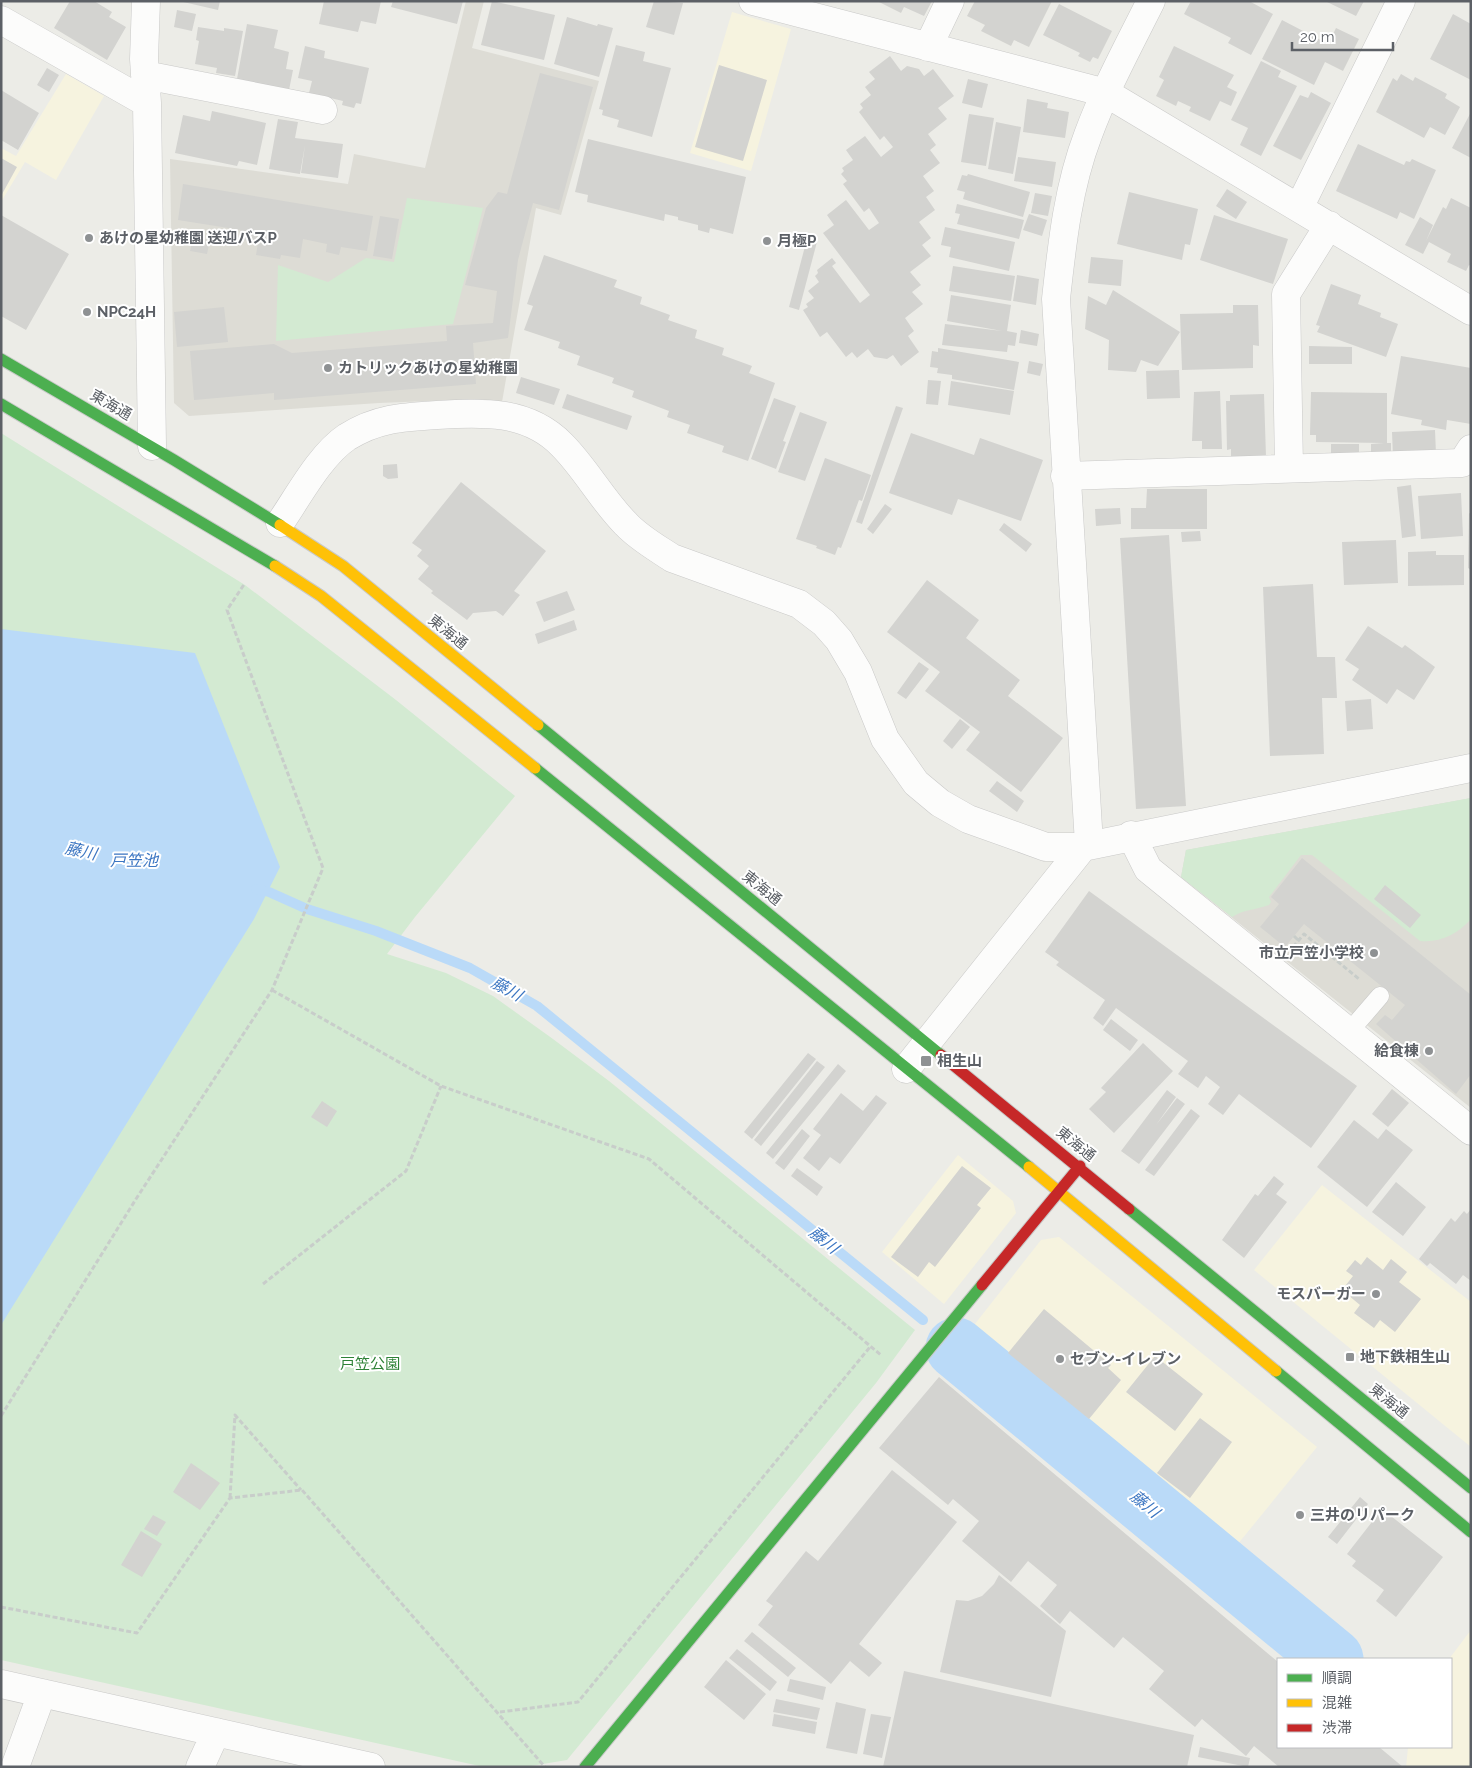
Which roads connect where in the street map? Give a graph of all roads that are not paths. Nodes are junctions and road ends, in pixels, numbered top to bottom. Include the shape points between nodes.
1 (146, 1) edge
2 (753, 1) edge
3 (950, 1) edge
4 (1151, 1) edge
5 (1400, 1) edge
6 (1, 20) edge
7 (928, 47) junction
8 (145, 75) junction
9 (1106, 93) junction
10 (147, 103) junction
11 (323, 110) dead end
12 (1299, 208) junction
13 (1329, 225) junction
14 (1471, 311) edge
15 (1, 359) edge
16 (1, 404) edge
17 (152, 446) junction
18 (1471, 449) edge
19 (1289, 468) junction
20 (1065, 476) junction
21 (280, 523) junction
22 (1471, 768) edge
23 (1131, 835) junction
24 (1086, 846) junction
25 (1380, 996) road end
26 (1349, 1032) junction
27 (926, 1042) junction
28 (906, 1068) junction
29 (1471, 1131) edge
30 (1080, 1166) junction
31 (1060, 1192) junction
32 (1471, 1488) edge
33 (1471, 1532) edge
34 (1, 1684) edge
35 (42, 1693) junction
36 (216, 1732) junction
37 (15, 1767) edge
38 (200, 1767) edge
39 (371, 1767) edge
40 (585, 1767) edge

1 - 8 street
2 - 7 street
3 - 7 street
4 - 9 street
5 - 12 street
6 - 10 street
7 - 9 street
8 - 10 street
8 - 11 street
9 - 12 street
9 - 20 street via 1073,183 1056,299
10 - 17 street
12 - 13 street
13 - 14 street
13 - 19 street via 1286,294
15 - 17 main road, 東海通
16 - 28 main road via 321,596
17 - 21 main road, 東海通
18 - 19 street via 1462,463
19 - 20 street
20 - 24 street
21 - 24 street via 325,457 347,437 390,418 482,412 536,426 561,444 627,525 654,546 672,558 799,604 824,623 839,640 858,672 885,739 916,783 940,803 968,819 1046,848
21 - 27 main road, 東海通 via 343,566
22 - 23 street
23 - 24 street
23 - 26 street via 1148,869
24 - 27 street
25 - 26 lane
26 - 29 street
27 - 28 street
27 - 30 main road, 東海通
28 - 31 main road
30 - 31 main road
30 - 32 main road, 東海通
31 - 33 main road
31 - 40 main road
34 - 35 street
35 - 36 street
35 - 37 street
36 - 38 street
36 - 39 street

